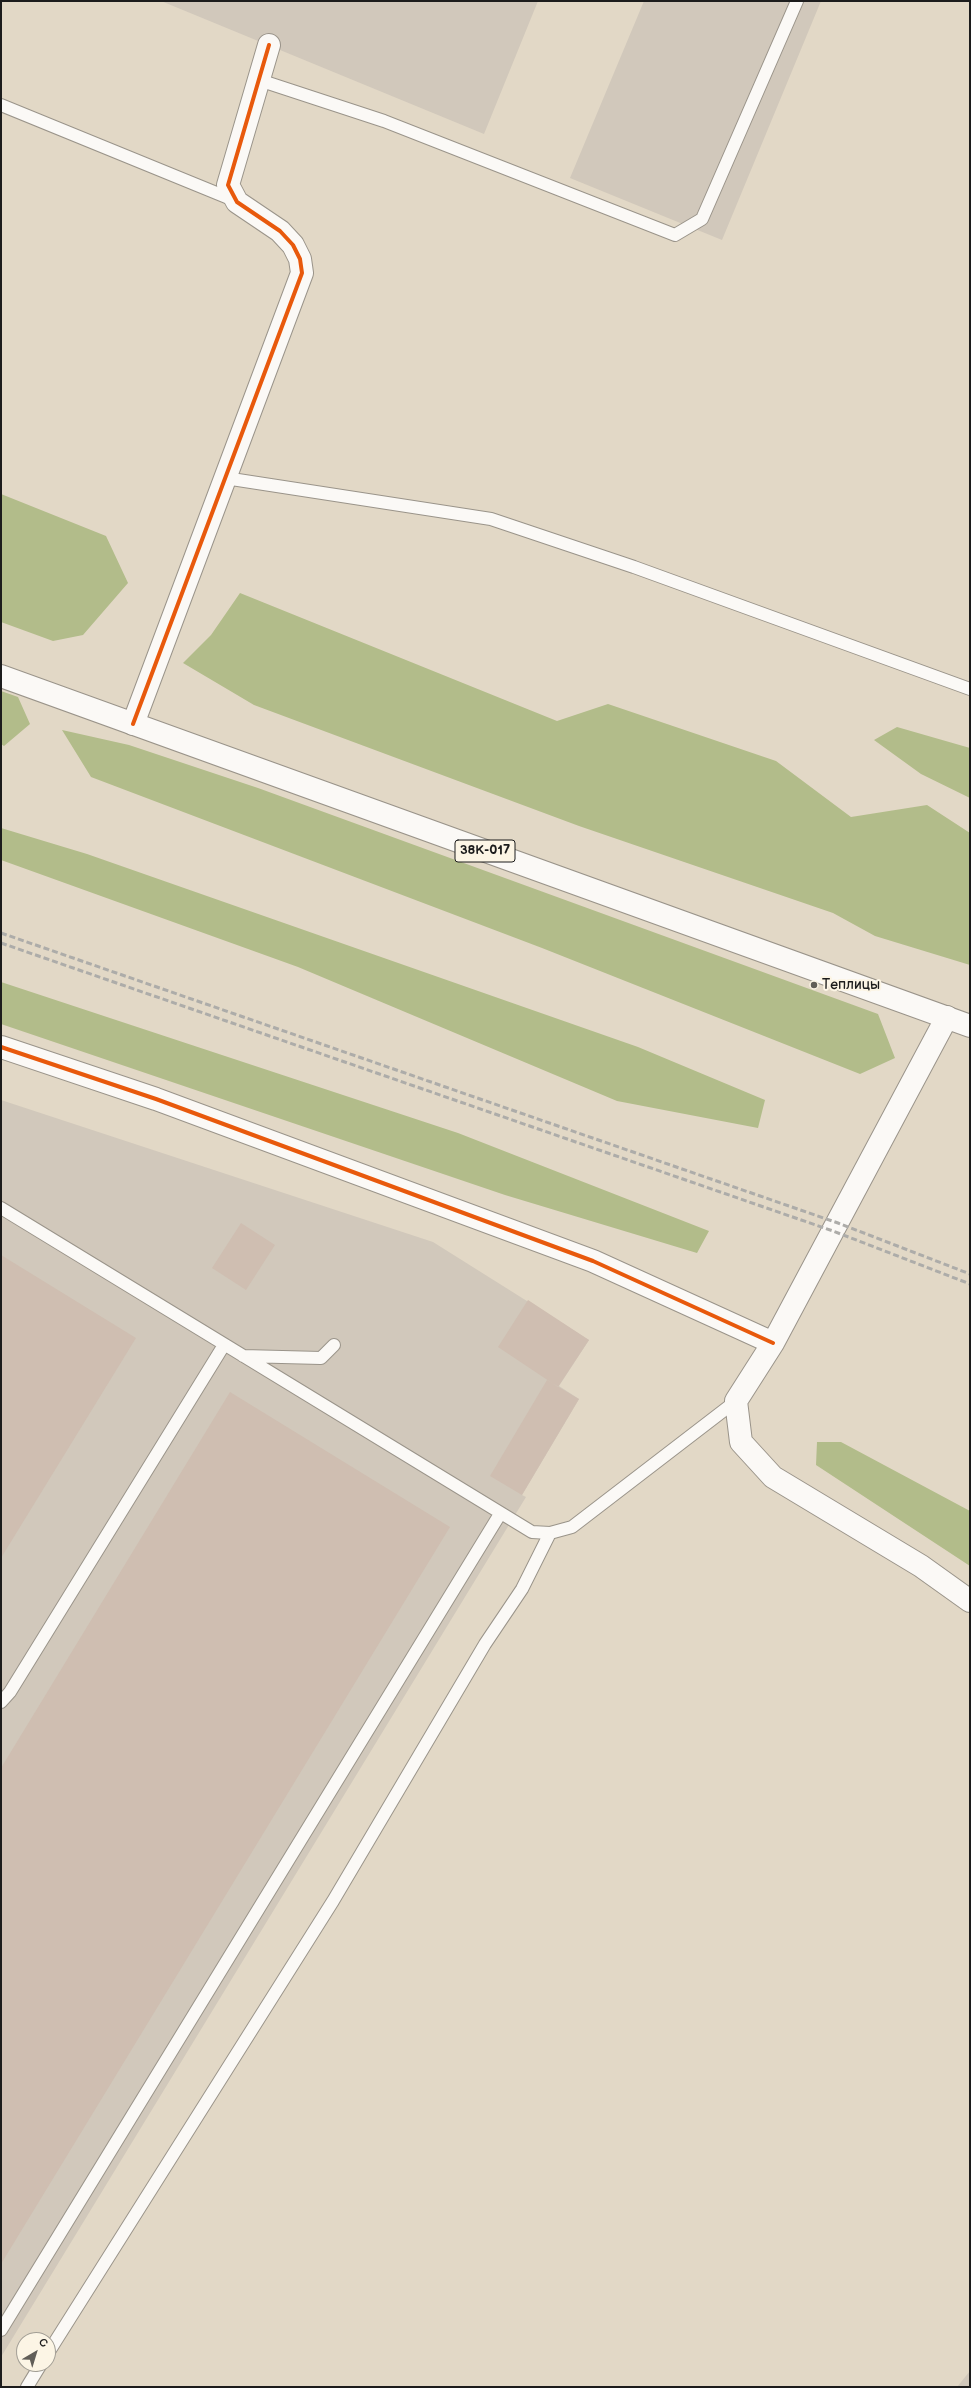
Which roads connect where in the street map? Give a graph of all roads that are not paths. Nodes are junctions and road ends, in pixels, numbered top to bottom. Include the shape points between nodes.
1 (797, 1) edge
2 (269, 44) dead end
3 (259, 80) junction
4 (1, 105) edge
5 (237, 202) junction
6 (225, 478) junction
7 (1, 676) edge
8 (970, 689) edge
9 (133, 724) junction
10 (947, 1017) junction
11 (970, 1026) edge
12 (1, 1047) edge
13 (1, 1208) edge
14 (773, 1343) junction
15 (224, 1345) junction
16 (334, 1345) dead end
17 (242, 1356) junction
18 (736, 1401) junction
19 (500, 1514) junction
20 (550, 1533) junction
21 (970, 1601) edge
22 (5, 1690) edge
23 (1, 1702) edge
24 (1, 2330) edge
25 (56, 2340) edge
26 (36, 2372) edge
27 (27, 2387) edge

1 - 3 lane via 702,219 675,236 384,121
2 - 3 street
3 - 5 street via 228,185
4 - 5 lane
5 - 6 street via 280,231 293,245 300,259 302,273
6 - 8 lane via 491,520 634,567
6 - 9 street
7 - 9 street, 38К-017
9 - 10 street, 38К-017
10 - 11 street, 38К-017
10 - 14 street
12 - 14 street via 156,1099 593,1261
13 - 15 lane
14 - 18 street
15 - 17 lane
15 - 22 lane
16 - 17 lane via 321,1358
17 - 19 lane
18 - 20 lane via 572,1527
18 - 21 street via 741,1442 773,1477 921,1566
19 - 20 lane via 532,1532
19 - 24 lane
20 - 25 lane via 522,1589 485,1644 333,1901
22 - 23 lane
26 - 27 lane

